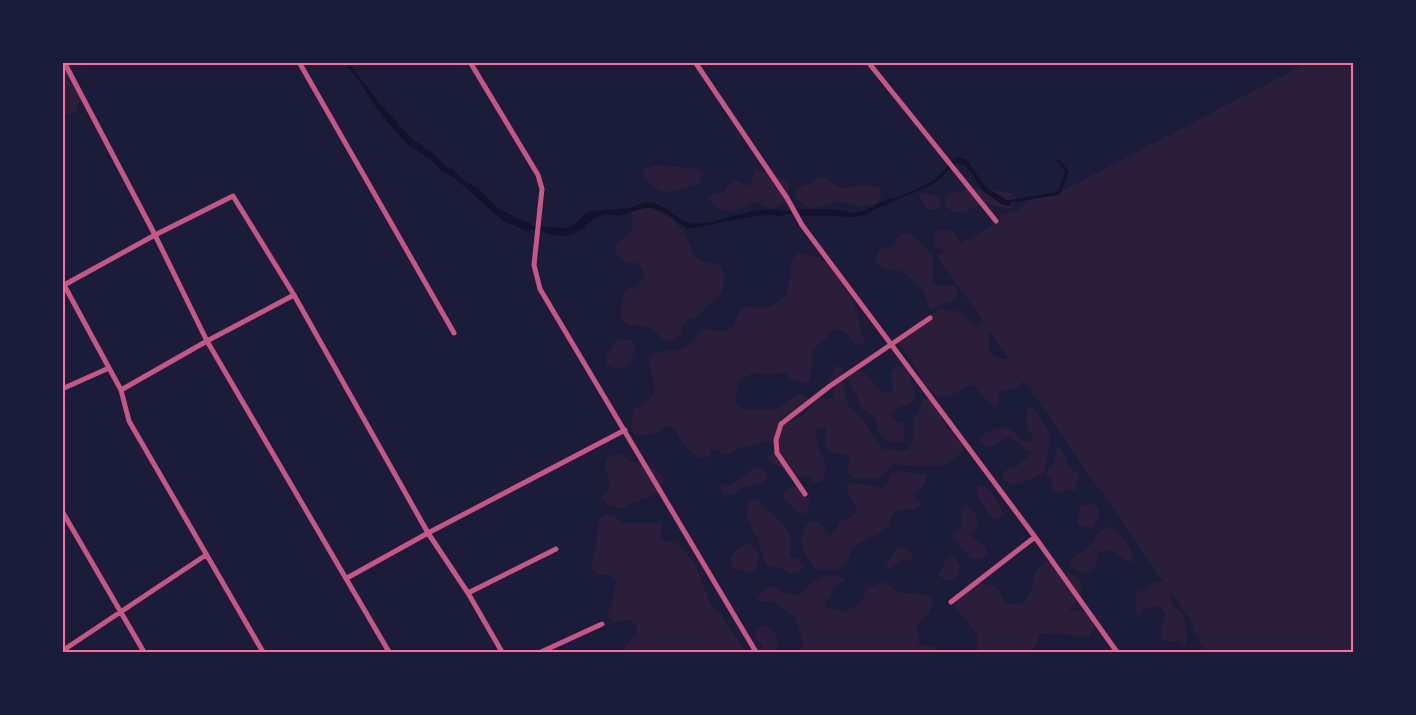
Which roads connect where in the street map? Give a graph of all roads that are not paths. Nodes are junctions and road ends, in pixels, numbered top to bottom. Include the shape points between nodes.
1 (64, 62) edge
2 (299, 62) edge
3 (470, 62) edge
4 (695, 62) edge
5 (868, 62) edge
6 (996, 221) dead end
7 (154, 235) junction
8 (63, 284) edge
9 (294, 295) junction
10 (930, 318) dead end
11 (454, 333) dead end
12 (207, 340) junction
13 (892, 345) junction
14 (109, 368) junction
15 (62, 389) edge
16 (121, 390) junction
17 (625, 430) junction
18 (805, 494) dead end
19 (62, 512) edge
20 (428, 533) junction
21 (1035, 537) junction
22 (556, 549) dead end
23 (206, 555) junction
24 (347, 578) junction
25 (468, 593) junction
26 (951, 602) dead end
27 (120, 611) junction
28 (602, 624) dead end
29 (62, 651) edge
30 (144, 652) edge
31 (263, 652) edge
32 (389, 652) edge
33 (502, 652) edge
34 (541, 652) edge
35 (756, 652) edge
36 (1117, 652) edge

1 - 7 street
2 - 11 street
3 - 17 street via 538,175 542,188 534,265 540,289
4 - 13 street via 802,226
5 - 6 street
7 - 8 street
7 - 9 street via 233,196
7 - 12 street
8 - 14 street
9 - 12 street
9 - 20 street
10 - 13 street
12 - 16 street
12 - 24 street
13 - 18 street via 830,386 781,424 777,453
13 - 21 street
14 - 15 street
14 - 16 street
16 - 23 street via 129,421
17 - 20 street
17 - 35 street
19 - 27 street
20 - 24 street
20 - 25 street
21 - 26 street
21 - 36 street
22 - 25 street
23 - 27 street
23 - 31 street
24 - 32 street
25 - 33 street
27 - 29 street
27 - 30 street
28 - 34 street

